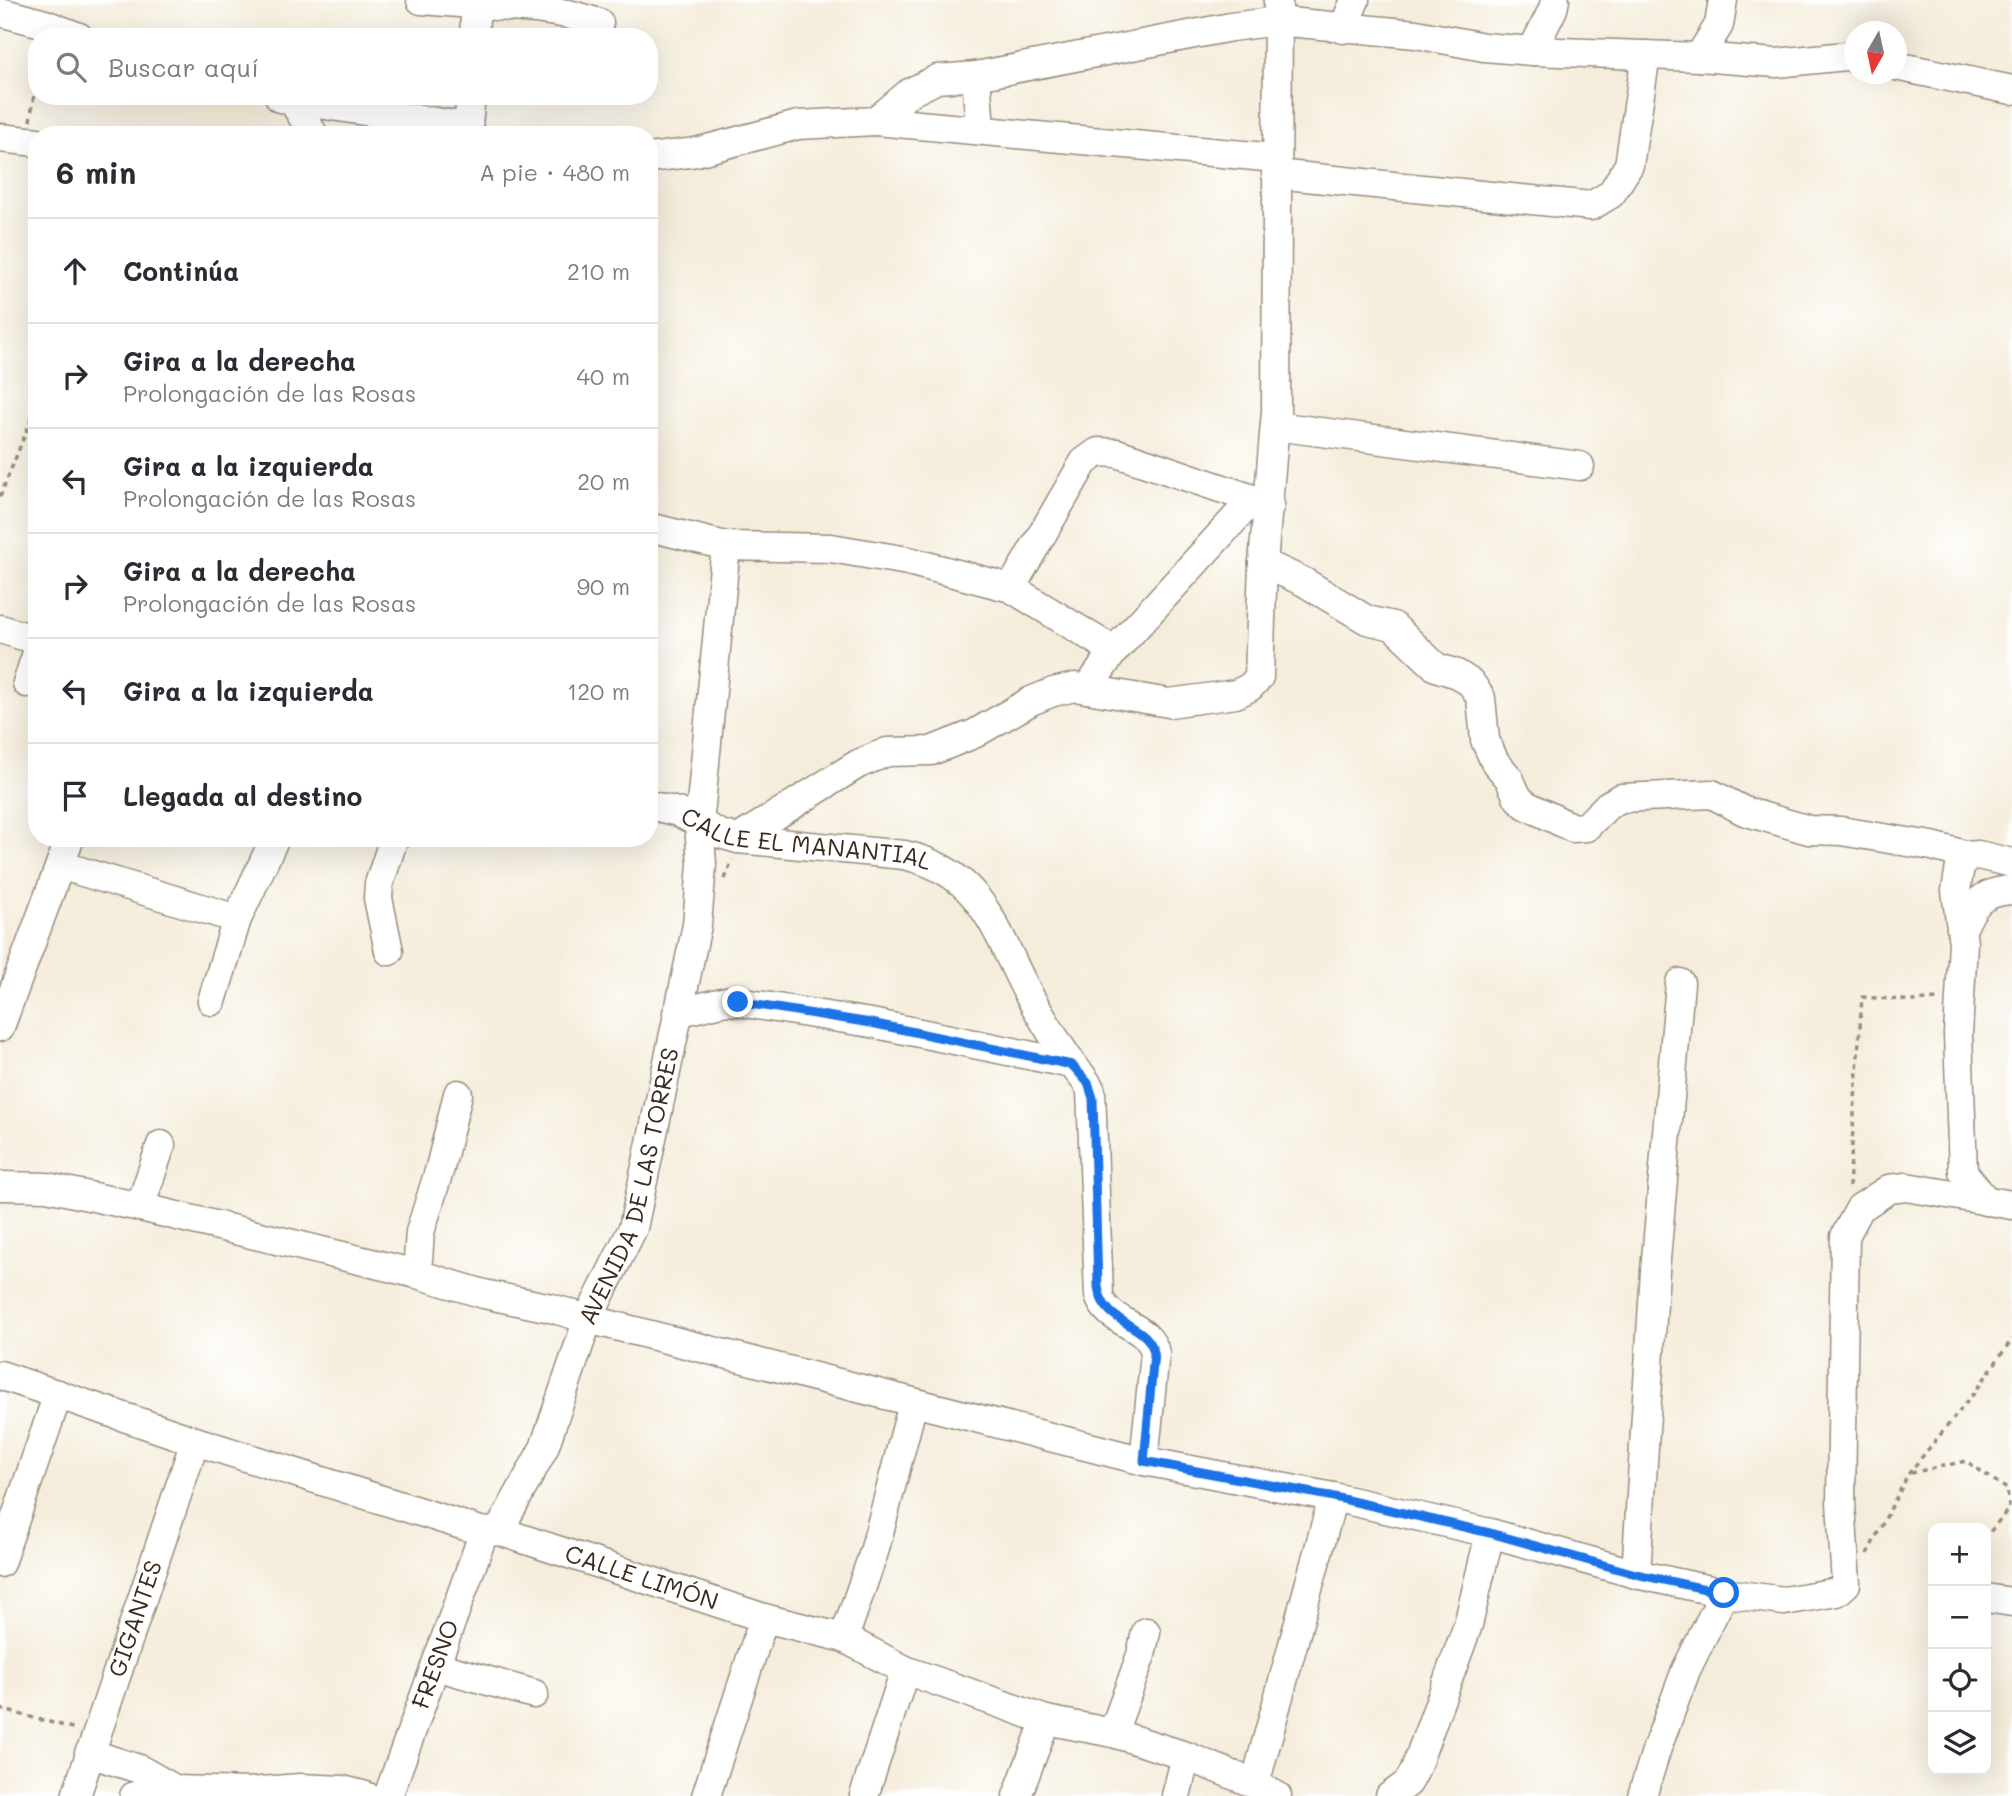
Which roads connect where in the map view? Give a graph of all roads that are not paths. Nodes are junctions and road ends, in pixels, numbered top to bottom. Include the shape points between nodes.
1 (421, 0) edge
2 (1355, 0) edge
3 (1555, 0) edge
4 (1723, 0) edge
5 (476, 3) edge
6 (1277, 11) edge
7 (0, 12) edge
8 (599, 23) dead end
9 (55, 28) edge
10 (475, 28) edge
11 (1343, 29) junction
12 (1532, 51) junction
13 (1646, 55) junction
14 (1844, 56) edge
15 (1699, 57) junction
16 (1907, 68) edge
17 (976, 76) junction
18 (2012, 90) edge
19 (288, 105) edge
20 (321, 105) edge
21 (470, 105) edge
22 (876, 121) junction
23 (306, 126) edge
24 (440, 126) edge
25 (468, 126) edge
26 (980, 130) junction
27 (0, 138) edge
28 (28, 141) edge
29 (658, 157) edge
30 (1276, 166) junction
31 (1275, 426) junction
32 (1580, 466) dead end
33 (1261, 502) junction
34 (658, 529) edge
35 (726, 546) junction
36 (1263, 563) junction
37 (1011, 588) junction
38 (0, 629) edge
39 (28, 637) edge
40 (1114, 651) junction
41 (28, 680) edge
42 (27, 683) dead end
43 (1087, 689) junction
44 (658, 806) edge
45 (699, 825) junction
46 (738, 839) junction
47 (67, 847) edge
48 (271, 847) edge
49 (391, 847) edge
50 (1969, 856) junction
51 (2012, 863) edge
52 (60, 865) junction
53 (2012, 890) edge
54 (237, 919) junction
55 (1962, 930) junction
56 (389, 951) dead end
57 (1680, 983) dead end
58 (212, 1001) dead end
59 (677, 1013) junction
60 (0, 1027) edge
61 (1072, 1065) junction
62 (458, 1094) dead end
63 (161, 1145) dead end
64 (1962, 1172) junction
65 (0, 1186) edge
66 (1928, 1189) junction
67 (1999, 1203) edge
68 (140, 1208) junction
69 (417, 1274) junction
70 (588, 1320) junction
71 (0, 1375) edge
72 (58, 1394) junction
73 (913, 1403) junction
74 (195, 1441) junction
75 (1144, 1461) junction
76 (1334, 1497) junction
77 (492, 1532) junction
78 (1490, 1533) junction
79 (0, 1563) edge
80 (1636, 1574) junction
81 (1724, 1593) junction
82 (1991, 1599) edge
83 (2012, 1602) edge
84 (764, 1618) junction
85 (1146, 1632) dead end
86 (844, 1638) junction
87 (436, 1666) junction
88 (905, 1670) junction
89 (534, 1694) dead end
90 (1046, 1720) junction
91 (1113, 1733) junction
92 (92, 1744) junction
93 (1186, 1756) junction
94 (176, 1790) junction
95 (1266, 1790) edge
96 (390, 1794) edge
97 (76, 1796) edge
98 (134, 1796) edge
99 (706, 1796) edge
100 (864, 1796) edge
101 (1017, 1796) edge
102 (1176, 1796) edge
103 (1390, 1796) edge
104 (1642, 1796) edge

1 - 5 street
2 - 11 street
3 - 12 street
4 - 15 street via 1719,25
5 - 8 street via 568,14
5 - 10 street
6 - 11 street
6 - 17 street via 1231,27
6 - 30 street
7 - 9 street
11 - 12 street
12 - 13 street
13 - 15 street
13 - 30 street via 1629,165 1611,194 1591,206
14 - 15 street via 1776,63
16 - 18 street
17 - 22 street via 937,79 909,93
17 - 26 street
19 - 23 street
20 - 24 street
21 - 25 street
22 - 26 street
22 - 29 street via 798,125 696,152
26 - 30 street
27 - 28 street
30 - 31 street
31 - 32 street
31 - 33 street
33 - 36 street
33 - 37 street via 1117,453 1098,453 1084,462
33 - 40 street
34 - 35 street
35 - 37 street via 831,548 908,561
35 - 45 street, AVENIDA DE LAS TORRES
36 - 43 street via 1259,677 1250,687 1236,694 1170,703
36 - 50 street via 1367,620 1393,626 1436,667 1471,683 1481,698 1486,740 1518,798 1573,828 1586,827 1621,798 1712,794 1744,811 1809,830 1841,831
37 - 40 street
38 - 39 street
40 - 43 street
41 - 42 street
43 - 46 street via 1053,692 931,751 887,752 858,764
44 - 45 street, CALLE EL MANANTIAL
45 - 46 street, CALLE EL MANANTIAL
45 - 59 street, AVENIDA DE LAS TORRES via 702,864 697,925
46 - 61 street, CALLE EL MANANTIAL via 904,855 933,863 960,881 984,908
47 - 52 street
48 - 54 street
49 - 56 street via 378,898
50 - 51 street
50 - 55 street via 1960,866 1956,891
52 - 54 street
52 - 60 street
53 - 55 street via 1983,897
54 - 58 street
55 - 64 street via 1958,1034
57 - 80 street via 1655,1271
59 - 61 street via 738,1002 871,1023
59 - 70 street, AVENIDA DE LAS TORRES via 633,1228
61 - 75 street, CALLE EL MANANTIAL via 1088,1083 1093,1098 1101,1302 1153,1346
62 - 69 street via 420,1232
63 - 68 street
64 - 66 street
64 - 67 street
65 - 68 street via 47,1187
66 - 67 street
66 - 81 street via 1889,1189 1860,1208 1845,1236 1841,1502 1846,1584 1836,1592 1784,1601
68 - 69 street
69 - 70 street
70 - 73 street
70 - 77 street, AVENIDA DE LAS TORRES via 544,1448
71 - 72 street, CALLE LIMÓN
72 - 74 street, CALLE LIMÓN
72 - 79 street
73 - 75 street
73 - 86 street via 874,1552
74 - 77 street, CALLE LIMÓN
74 - 92 street, GIGANTES
75 - 76 street
76 - 78 street
76 - 95 street
77 - 84 street, CALLE LIMÓN
77 - 87 street, FRESNO
78 - 80 street
78 - 103 street via 1468,1625 1414,1772 1408,1783
80 - 81 street
81 - 104 street via 1686,1670
82 - 83 street
84 - 86 street, CALLE LIMÓN
84 - 99 street
85 - 91 street
86 - 88 street, CALLE LIMÓN
87 - 89 street
87 - 96 street, FRESNO
88 - 90 street, CALLE LIMÓN
88 - 100 street
90 - 91 street, CALLE LIMÓN
90 - 101 street
91 - 93 street, CALLE LIMÓN
92 - 94 street
92 - 97 street, GIGANTES
93 - 95 street, CALLE LIMÓN
93 - 102 street
94 - 96 street via 322,1789
94 - 98 street

